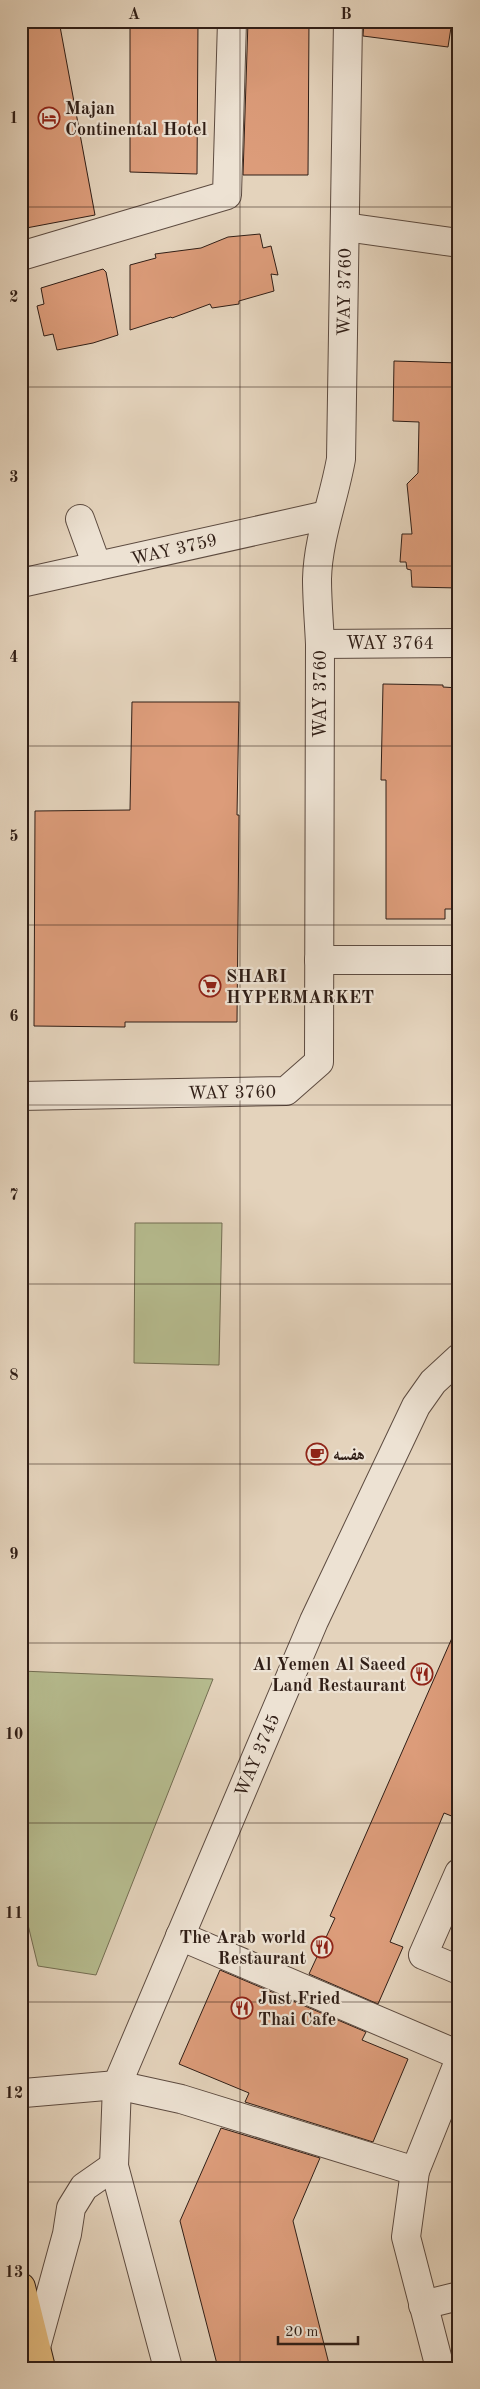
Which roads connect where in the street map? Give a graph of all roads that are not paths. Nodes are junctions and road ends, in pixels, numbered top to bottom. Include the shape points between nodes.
1 (232, 21) edge
2 (348, 21) edge
3 (344, 227) junction
4 (459, 243) edge
5 (21, 256) edge
6 (327, 515) junction
7 (80, 519) dead end
8 (97, 566) junction
9 (21, 583) edge
10 (459, 643) edge
11 (320, 644) junction
12 (319, 960) junction
13 (459, 960) edge
14 (21, 1096) edge
15 (459, 1358) edge
16 (459, 1872) edge
17 (180, 1936) junction
18 (459, 1970) edge
19 (459, 2055) edge
20 (459, 2061) edge
21 (117, 2085) junction
22 (21, 2091) edge
23 (114, 2166) junction
24 (414, 2171) junction
25 (21, 2287) edge
26 (459, 2296) edge
27 (424, 2305) junction
28 (39, 2357) edge
29 (168, 2368) edge
30 (440, 2368) edge

1 - 5 street via 227,195
2 - 3 street, WAY 3760
3 - 4 street
3 - 6 street, WAY 3760 via 341,459
6 - 8 street, WAY 3759
6 - 11 street, WAY 3760 via 317,578
7 - 8 street
8 - 9 street, WAY 3759
10 - 11 street, WAY 3764
11 - 12 street, WAY 3760
12 - 13 street
12 - 14 street, WAY 3760 via 319,1062 286,1091
15 - 17 street, WAY 3745 via 433,1382 416,1406 314,1622
16 - 18 street via 424,1956
17 - 19 street
17 - 21 street, WAY 3745
20 - 24 street
21 - 22 street
21 - 23 street
21 - 24 street via 181,2099
23 - 28 street via 84,2187 71,2208
23 - 29 street
24 - 27 street via 406,2237
25 - 28 main road
26 - 27 street
27 - 30 street

